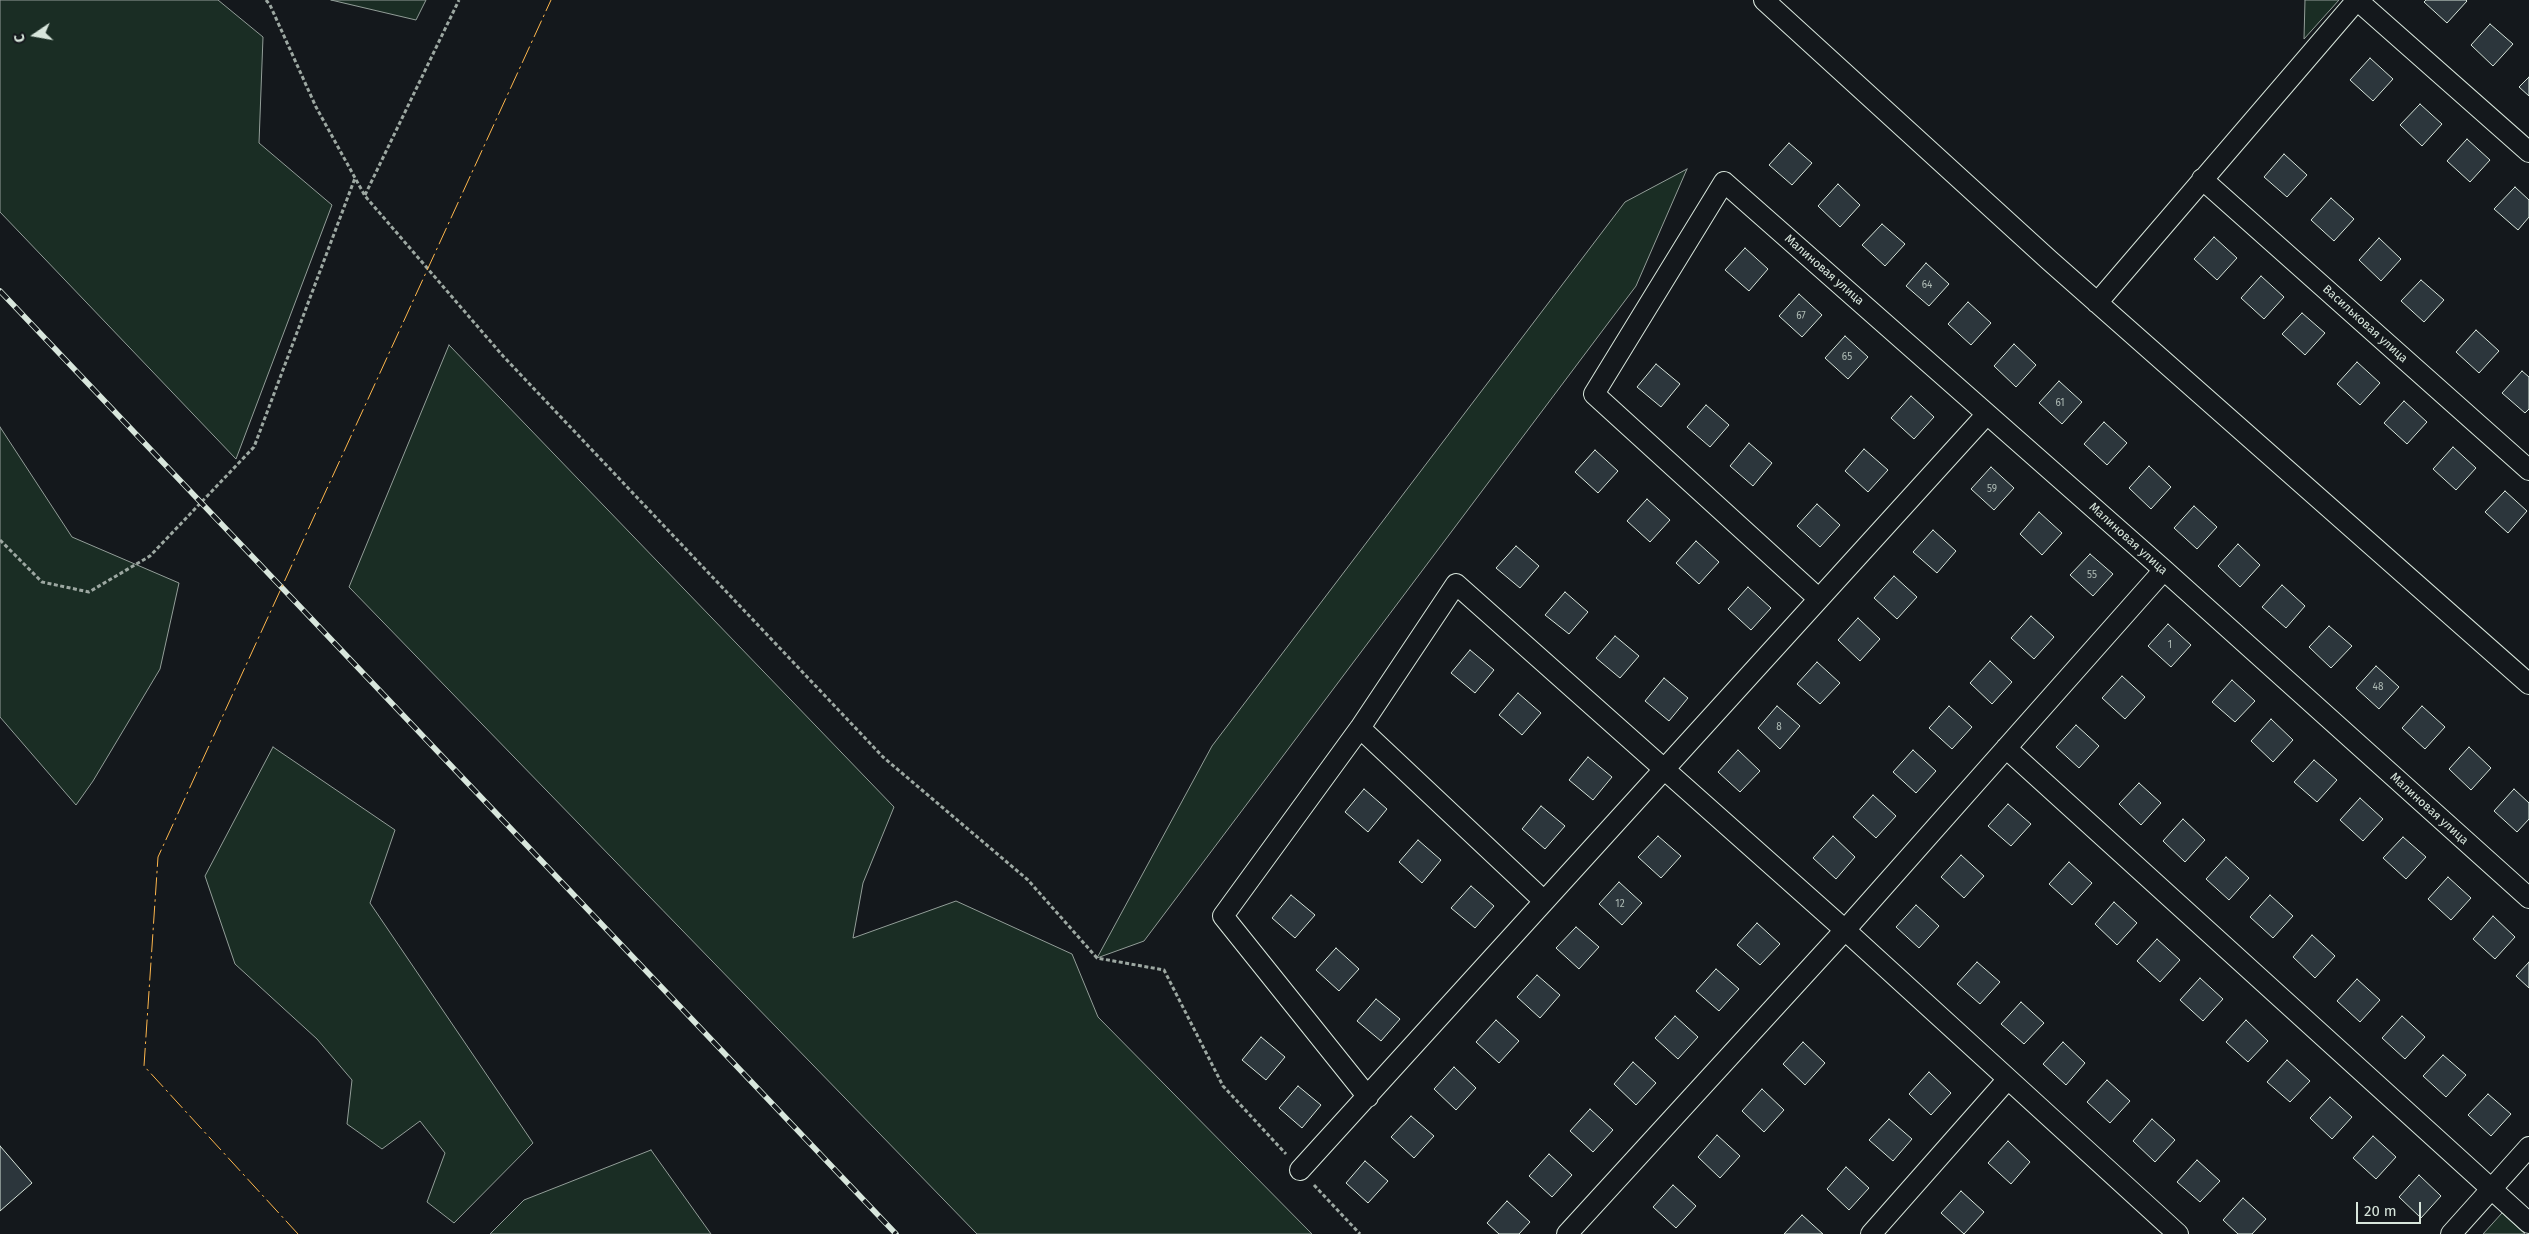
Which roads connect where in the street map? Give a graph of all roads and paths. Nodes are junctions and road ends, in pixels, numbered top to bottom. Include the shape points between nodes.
1 (266, 0) edge
2 (459, 0) edge
3 (1764, 0) edge
4 (2357, 0) edge
5 (2529, 152) edge
6 (355, 177) junction
7 (2202, 179) junction
8 (365, 196) junction
9 (2097, 303) junction
10 (1987, 414) junction
11 (2529, 470) edge
12 (0, 540) edge
13 (2164, 570) junction
14 (1819, 599) junction
15 (2529, 684) edge
16 (1360, 728) junction
17 (2006, 748) junction
18 (1664, 770) junction
19 (2529, 898) edge
20 (1544, 901) junction
21 (1845, 930) junction
22 (2007, 1080) junction
23 (1368, 1097) junction
24 (2529, 1148) edge
25 (1300, 1170) junction
26 (2490, 1190) junction
27 (2529, 1224) edge
28 (2175, 1233) edge
29 (1360, 1234) edge
30 (1567, 1234) edge
31 (1870, 1234) edge
32 (2450, 1234) edge

1 - 6 path via 316,106
2 - 8 path
3 - 9 street
4 - 5 street
4 - 7 street
6 - 8 path
6 - 12 path via 254,448 150,556 89,592 42,582
7 - 9 street
7 - 11 street, Васильковая улица
8 - 25 path via 503,356 883,756 1028,880 1097,958 1164,970 1223,1086
9 - 15 street
10 - 13 street, Малиновая улица
10 - 14 street
10 - 14 street, Малиновая улица via 1724,182 1594,394
13 - 17 street
13 - 19 street, Малиновая улица
14 - 18 street
16 - 18 street via 1456,584
16 - 20 street
16 - 23 street via 1223,916
17 - 21 street
17 - 26 street
18 - 20 street
18 - 21 street
20 - 23 street
21 - 22 street
21 - 30 street
22 - 28 street
22 - 31 street
23 - 25 street
24 - 26 street
25 - 29 path
26 - 27 street
26 - 32 street

